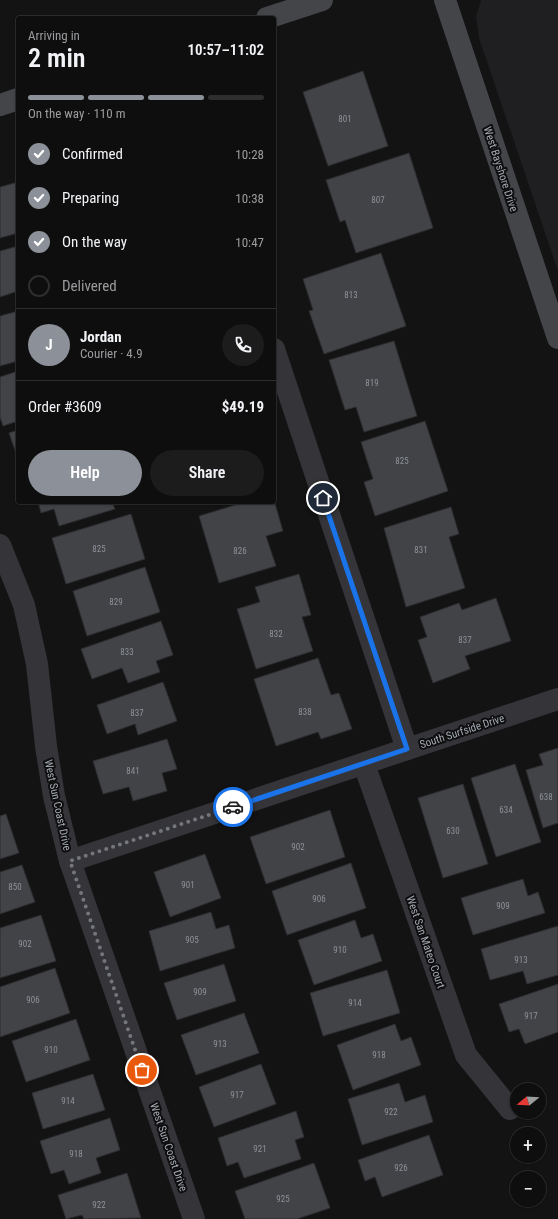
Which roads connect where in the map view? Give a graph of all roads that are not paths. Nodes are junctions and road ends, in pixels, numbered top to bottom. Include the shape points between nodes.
1 (322, 0) edge
2 (445, 0) edge
3 (273, 16) edge
4 (16, 101) edge
5 (0, 105) edge
6 (558, 338) edge
7 (276, 355) edge
8 (0, 545) edge
9 (558, 699) edge
10 (407, 749) junction
11 (364, 764) junction
12 (70, 861) junction
13 (510, 1108) dead end
14 (194, 1219) edge

1 - 3 street
2 - 6 street, West Bayshore Drive
4 - 5 street
7 - 10 street
8 - 12 street, West Sun Coast Drive via 28,620 37,664 54,796
9 - 10 street, South Surfside Drive
10 - 11 street, South Surfside Drive
11 - 12 street, South Surfside Drive
11 - 13 street, West San Mateo Court via 466,1055
12 - 14 street, West Sun Coast Drive

